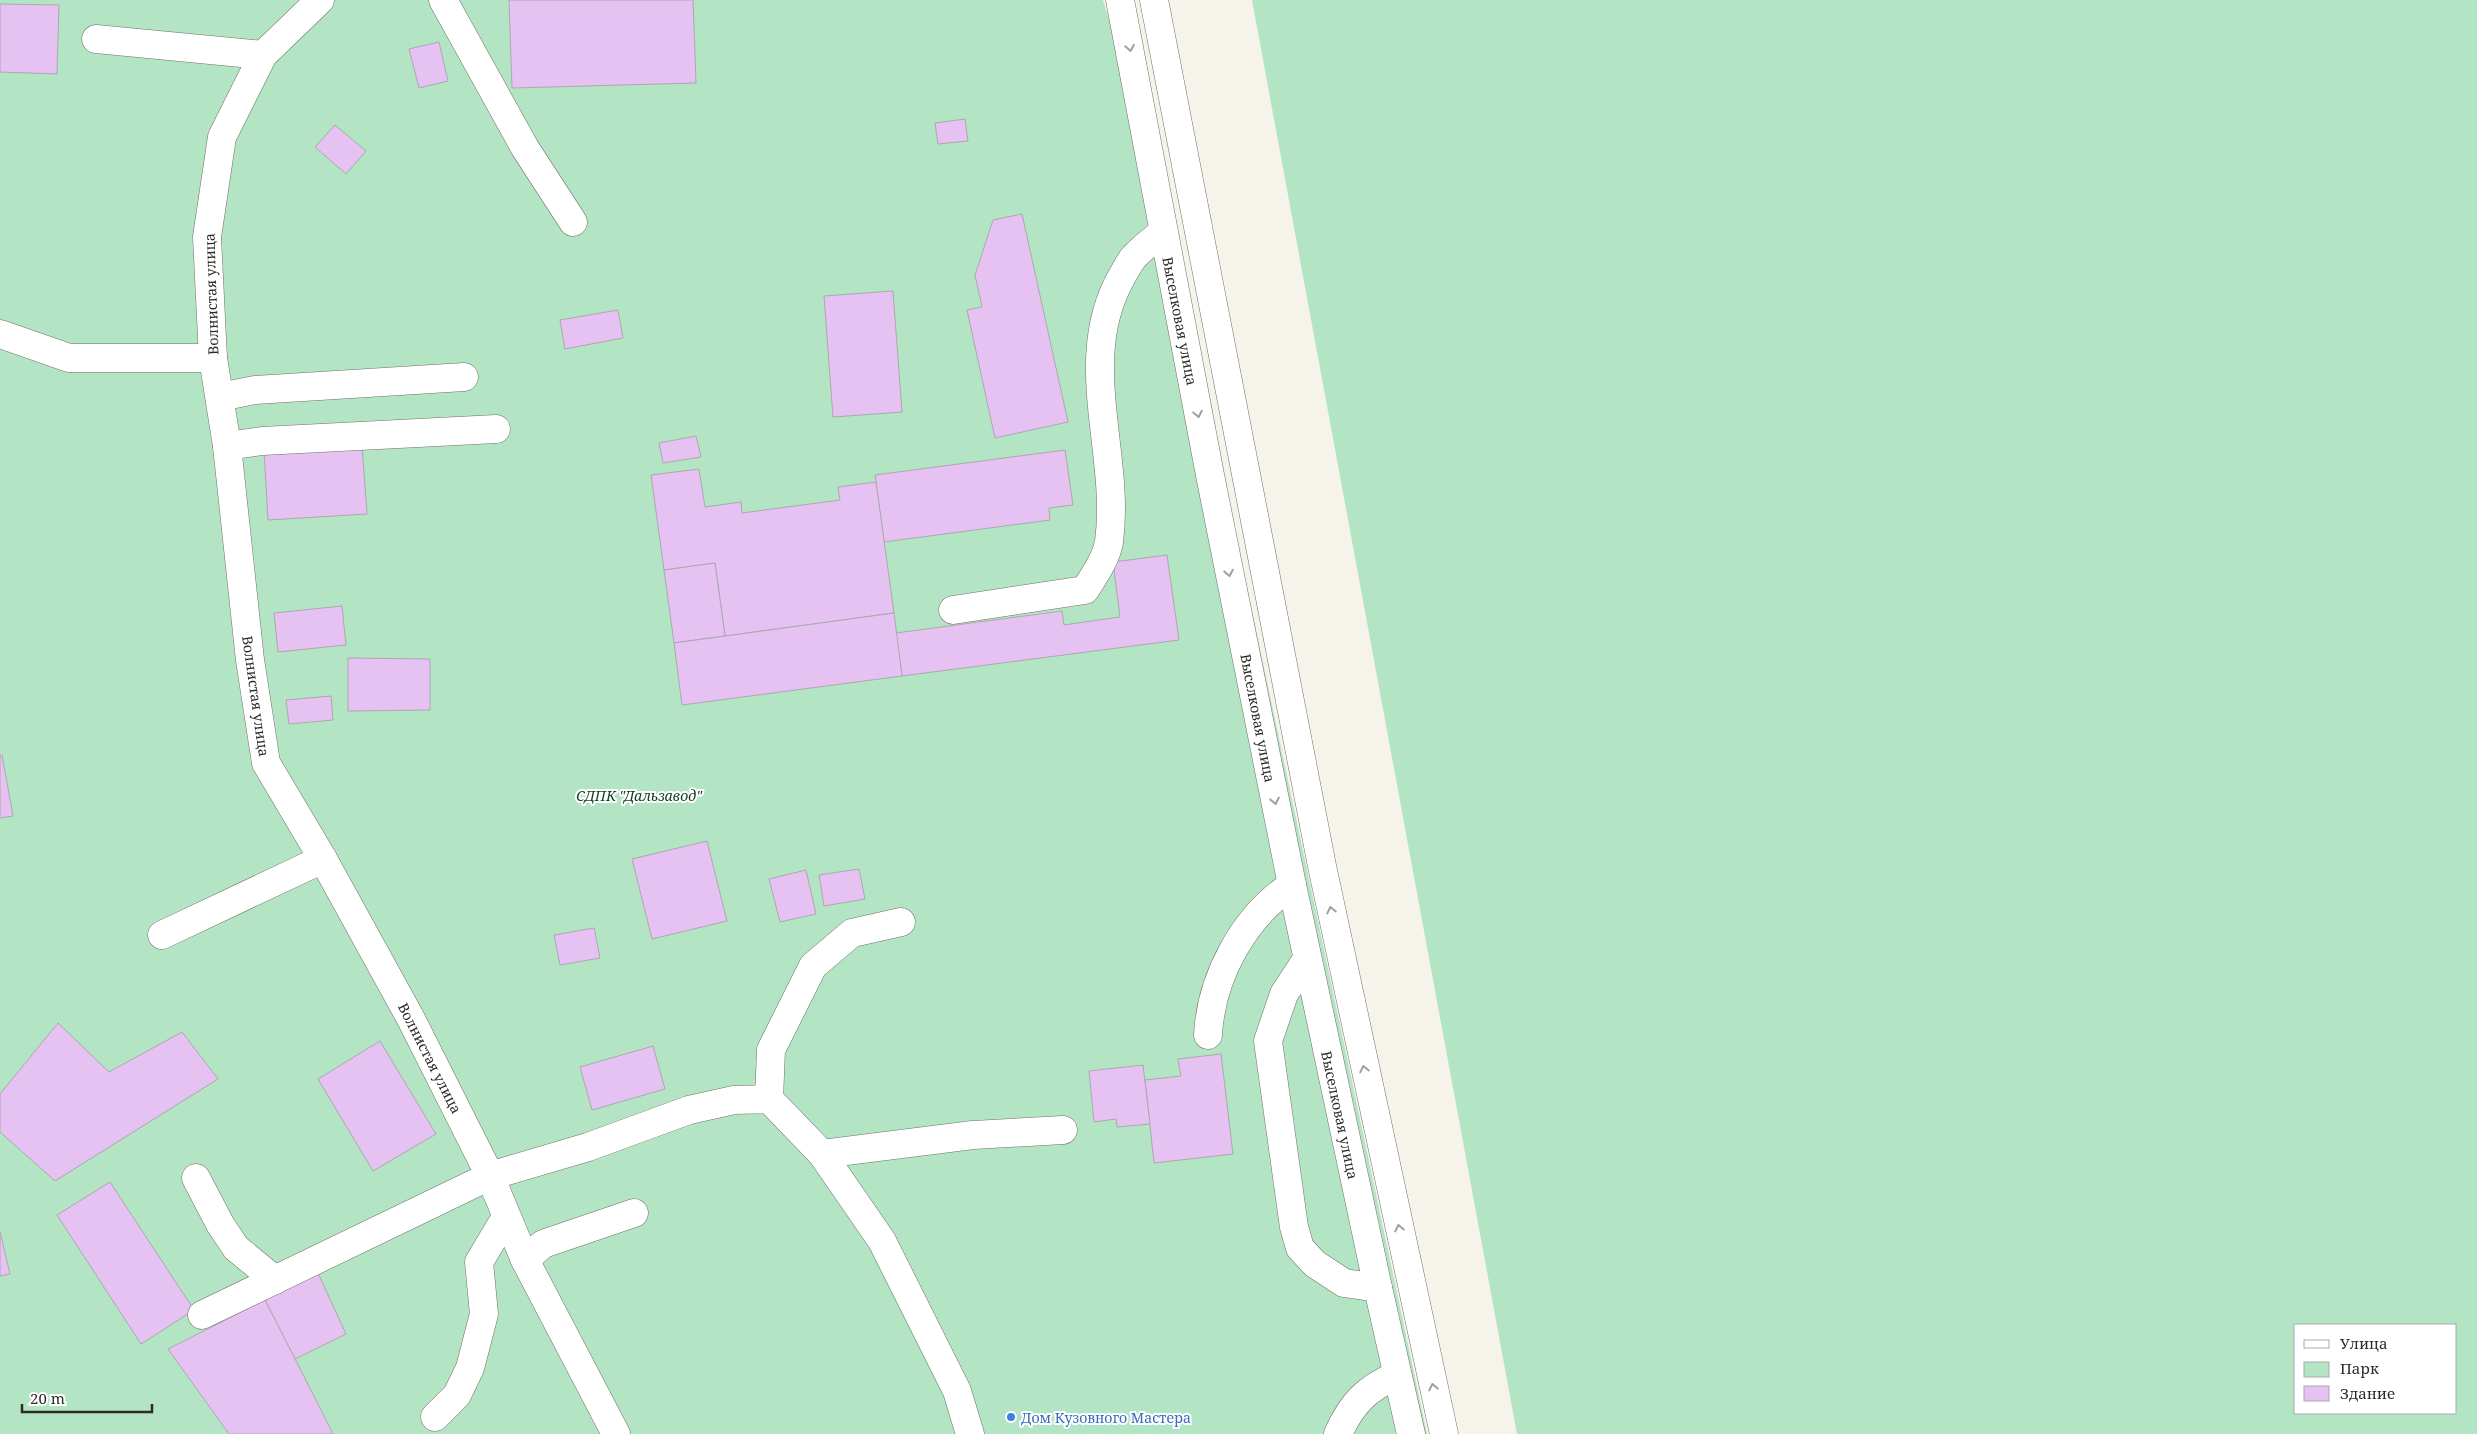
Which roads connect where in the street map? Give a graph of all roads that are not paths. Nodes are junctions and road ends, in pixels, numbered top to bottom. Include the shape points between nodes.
1 (320, 0) edge
2 (443, 0) edge
3 (1120, 0) edge
4 (1154, 0) edge
5 (96, 38) dead end
6 (263, 55) junction
7 (572, 222) dead end
8 (1163, 232) junction
9 (0, 334) edge
10 (213, 358) junction
11 (464, 377) dead end
12 (220, 397) junction
13 (496, 429) dead end
14 (227, 446) junction
15 (953, 610) dead end
16 (323, 859) junction
17 (1292, 885) junction
18 (901, 922) dead end
19 (162, 935) dead end
20 (1307, 960) junction
21 (1208, 1036) dead end
22 (769, 1099) junction
23 (1062, 1130) dead end
24 (822, 1154) junction
25 (490, 1176) junction
26 (196, 1178) dead end
27 (634, 1213) dead end
28 (506, 1217) junction
29 (525, 1260) junction
30 (275, 1280) junction
31 (1378, 1288) junction
32 (202, 1314) dead end
33 (1397, 1375) junction
34 (435, 1417) dead end
35 (616, 1434) edge
36 (970, 1434) edge
37 (1338, 1434) edge
38 (1411, 1434) edge
39 (1444, 1434) edge

1 - 6 main road, Волнистая улица
2 - 7 main road via 525,148
3 -> 8 main road, Выселковая улица
39 -> 4 main road via 1322,866
5 - 6 main road
6 - 10 main road, Волнистая улица via 222,137 207,237
8 - 15 main road via 1133,257 1111,296 1102,328 1100,390 1110,496 1108,544 1097,572 1085,590
8 -> 17 main road, Выселковая улица
9 - 10 main road via 69,358
10 - 12 main road, Волнистая улица
11 - 12 main road via 255,390
12 - 14 main road, Волнистая улица
13 - 14 main road via 262,441
14 - 16 main road, Волнистая улица via 250,660 266,763
16 - 19 main road
16 - 25 main road, Волнистая улица via 411,1019
17 - 20 main road, Выселковая улица
17 - 21 main road via 1260,913 1234,948 1214,995
18 - 22 main road via 852,933 813,966 771,1050
20 - 31 main road, Выселковая улица
20 - 31 main road via 1284,994 1268,1041 1294,1227 1300,1248 1315,1264 1344,1283
22 - 24 main road
22 - 25 main road via 734,1100 689,1110 588,1147
23 - 24 main road via 973,1134
24 - 36 main road via 882,1241 957,1390
25 - 28 main road, Волнистая улица
25 - 30 main road
26 - 30 main road via 236,1248
27 - 29 main road via 543,1244
28 - 29 main road, Волнистая улица
28 - 34 main road via 479,1262 484,1314 470,1368 457,1396
29 - 35 main road, Волнистая улица
30 - 32 main road
31 - 33 main road, Выселковая улица
33 - 37 main road via 1364,1394
33 - 38 main road, Выселковая улица

